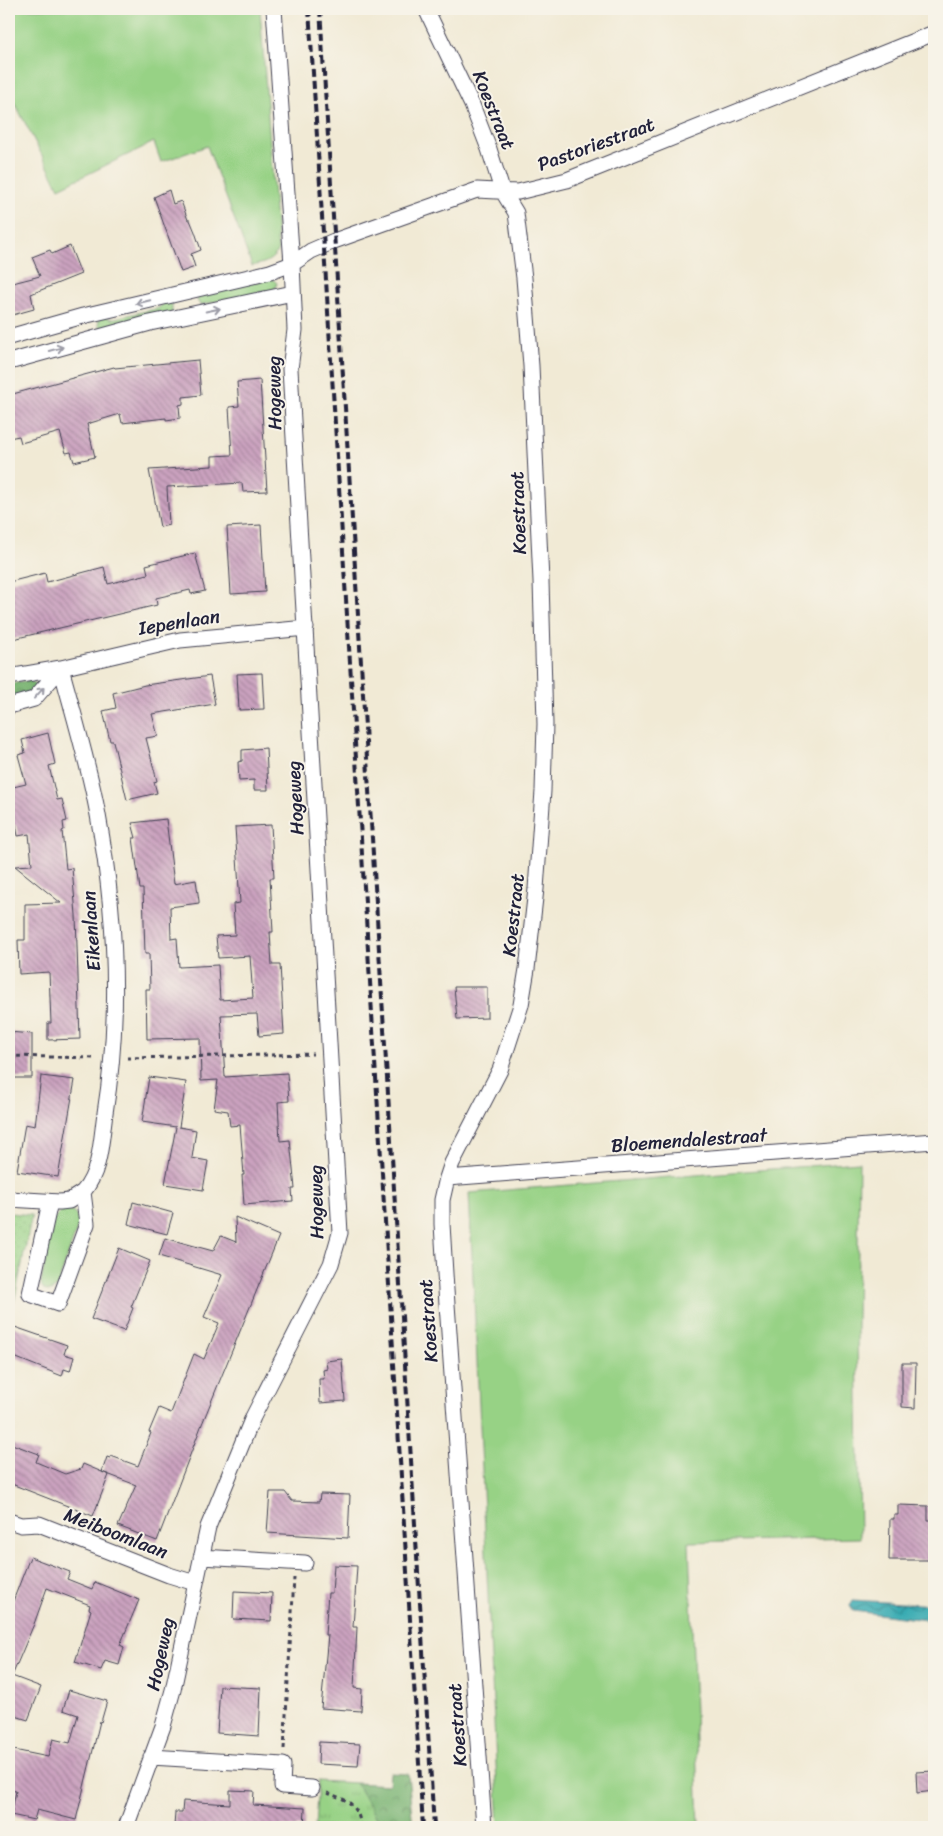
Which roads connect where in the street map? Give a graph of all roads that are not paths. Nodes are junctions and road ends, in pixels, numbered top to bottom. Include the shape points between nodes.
1 (274, 9) edge
2 (426, 9) edge
3 (934, 33) edge
4 (502, 190) junction
5 (292, 264) junction
6 (182, 293) junction
7 (293, 293) junction
8 (188, 315) junction
9 (83, 316) junction
10 (9, 337) edge
11 (91, 340) junction
12 (9, 362) edge
13 (306, 628) junction
14 (61, 668) junction
15 (9, 677) edge
16 (9, 706) edge
17 (934, 1141) edge
18 (447, 1178) junction
19 (83, 1192) junction
20 (9, 1199) edge
21 (50, 1202) junction
22 (13, 1526) edge
23 (201, 1557) junction
24 (300, 1563) road end
25 (195, 1583) junction
26 (151, 1757) junction
27 (312, 1788) dead end
28 (126, 1827) edge
29 (484, 1827) edge

1 - 5 street, Hogeweg
2 - 4 street, Koestraat via 472,105
3 - 4 street, Pastoriestraat via 567,180 518,192
4 - 5 street, Pastoriestraat via 477,190 364,229 311,251
4 - 18 street, Koestraat via 516,213 529,327 541,581 545,724 543,791 536,889 521,1005 500,1070
5 - 6 street, Pastoriestraat
5 - 7 street, Hogeweg
6 - 8 street
6 -> 9 street, Pastoriestraat
8 -> 7 street
7 - 13 street, Hogeweg via 295,330 290,369
8 - 11 street
9 - 10 street, Pastoriestraat
9 - 11 street
12 -> 11 street
13 - 14 street, Iepenlaan via 180,640
13 - 23 street, Hogeweg via 340,1211 338,1242 331,1264 254,1417 208,1527
14 - 15 street, Iepenlaan
16 -> 14 street via 34,700
14 - 19 street, Eikenlaan via 98,815 111,901 115,974 107,1101 95,1173
17 - 18 street, Bloemendalestraat
18 - 29 street, Koestraat via 442,1200 442,1224
19 - 21 street via 69,1201
19 - 21 street via 87,1224 58,1304 30,1294
20 - 21 street
22 - 25 street, Meiboomlaan via 39,1524
23 - 24 street
23 - 25 street, Hogeweg
25 - 26 street, Hogeweg via 173,1690
26 - 27 street via 283,1765 282,1786
26 - 28 street, Hogeweg

